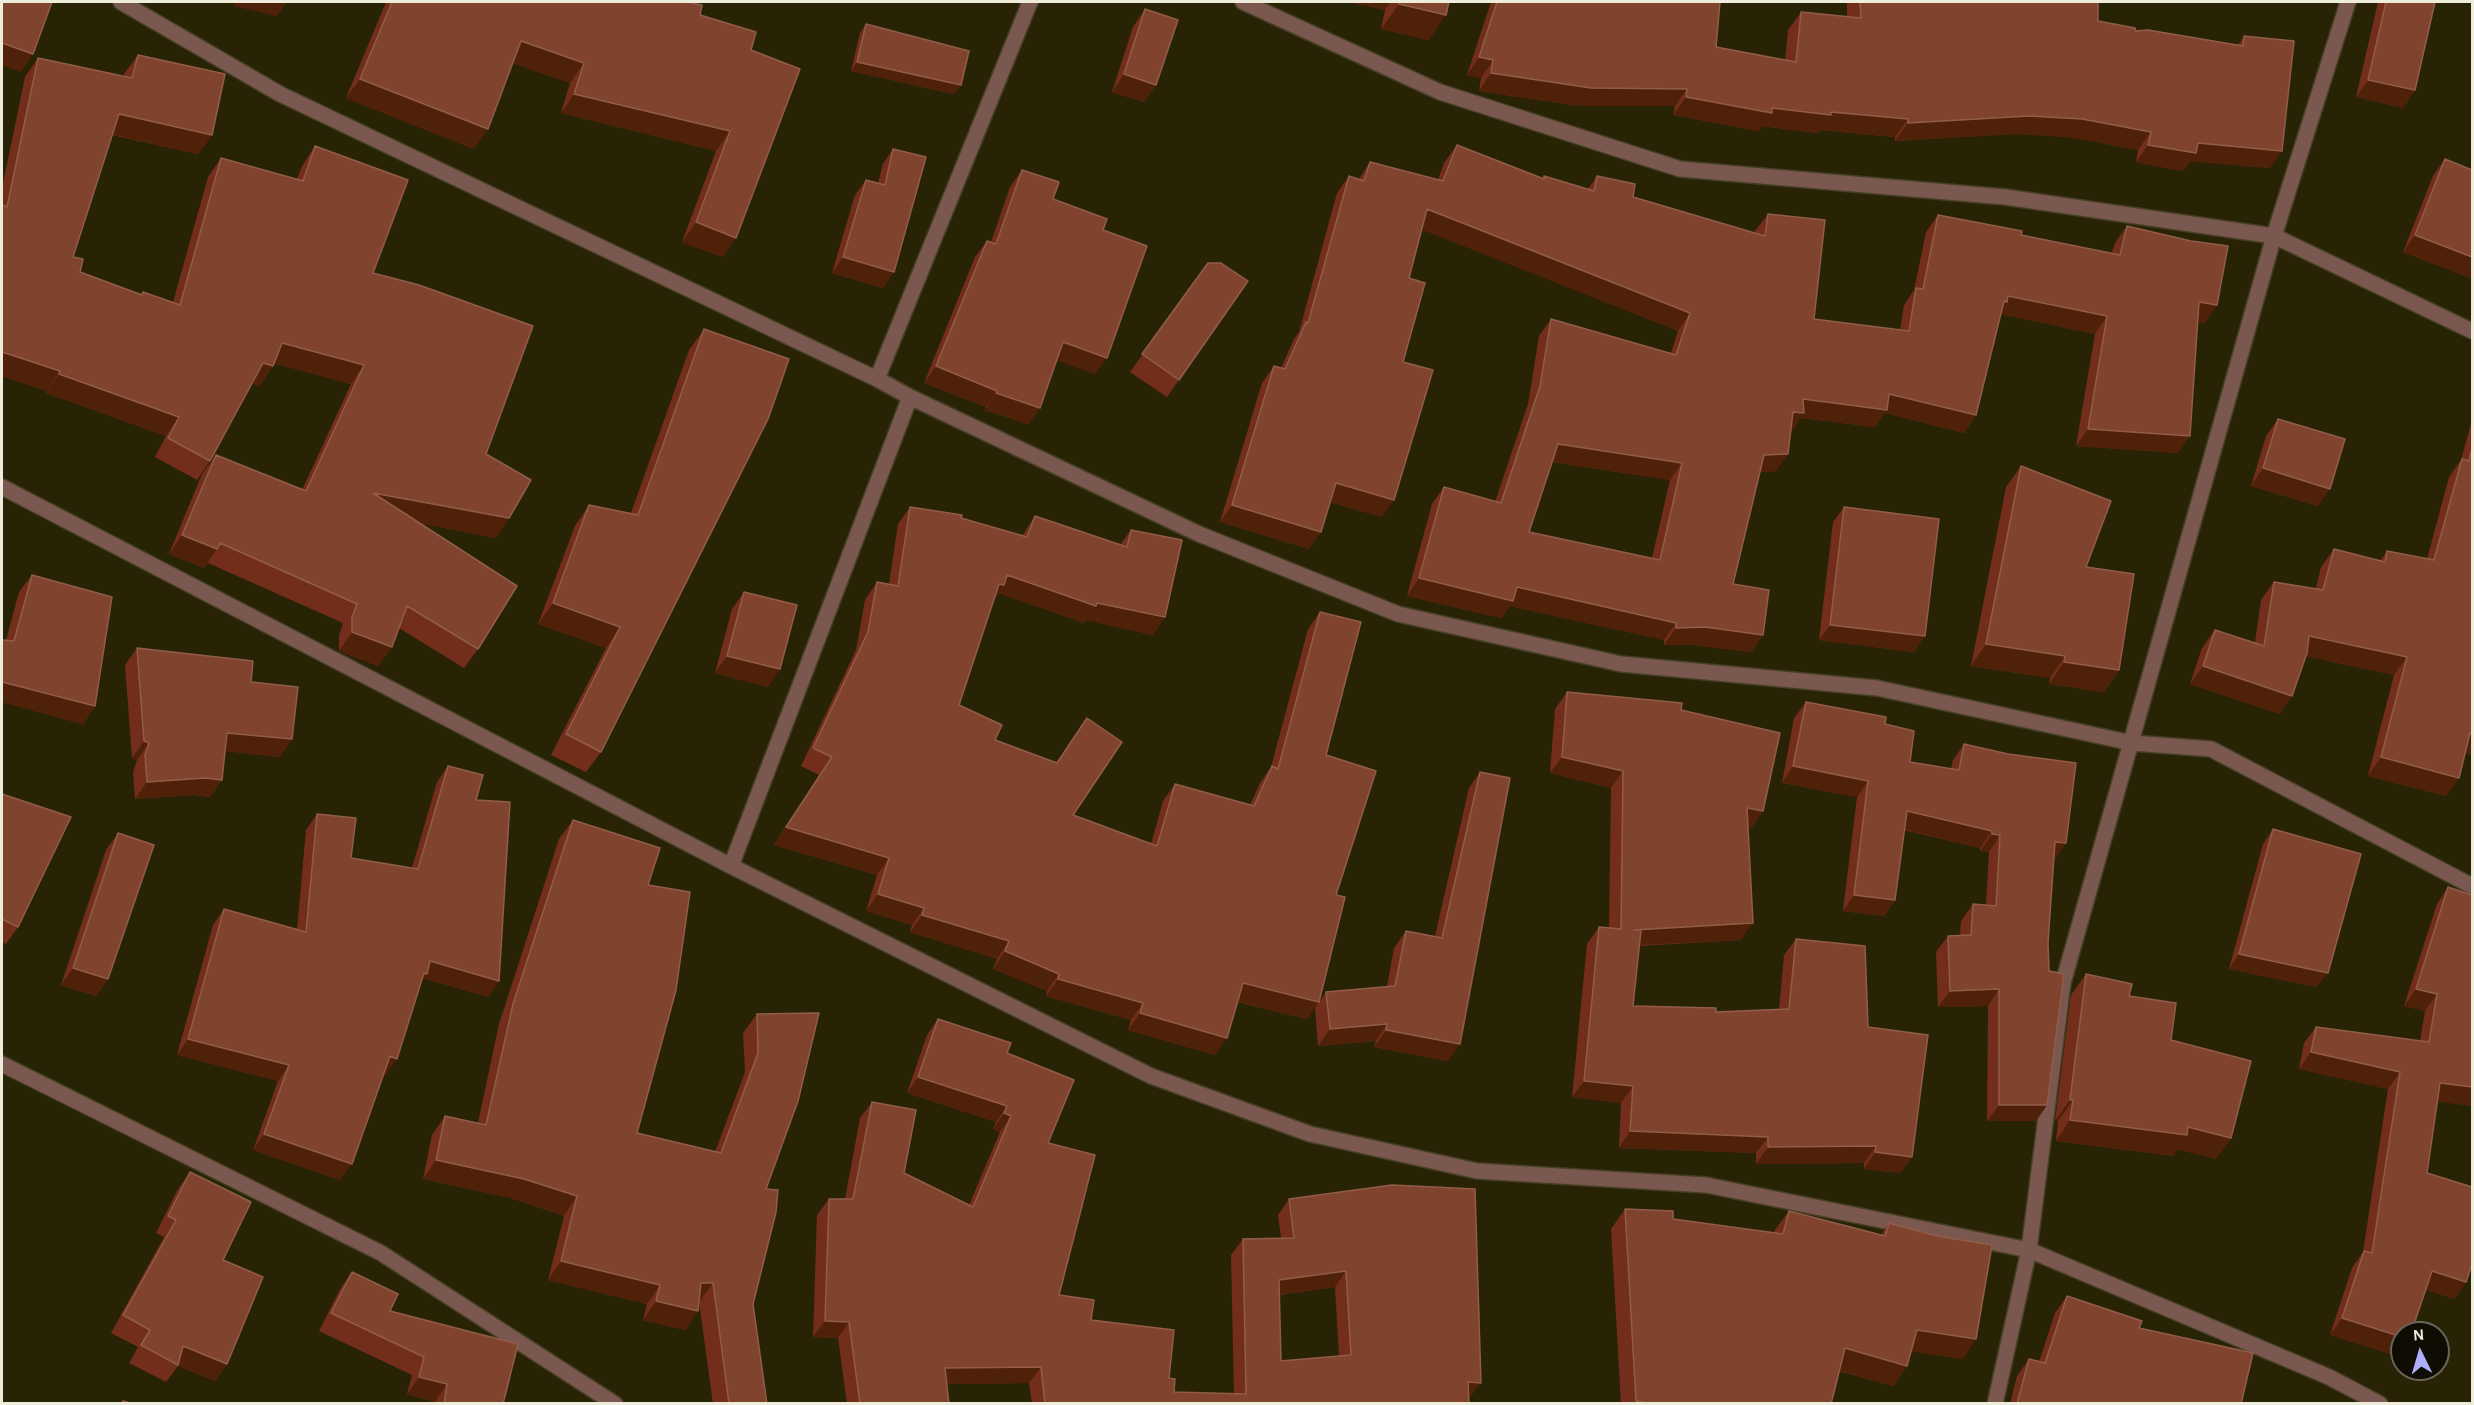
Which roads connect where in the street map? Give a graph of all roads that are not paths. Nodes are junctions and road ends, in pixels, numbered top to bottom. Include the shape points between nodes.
1 (122, 2) edge
2 (1030, 2) edge
3 (1243, 2) edge
4 (2348, 2) edge
5 (2274, 236) junction
6 (2472, 331) edge
7 (877, 379) junction
8 (910, 397) junction
9 (2, 487) edge
10 (2132, 743) junction
11 (731, 866) junction
12 (2472, 886) edge
13 (2, 1064) edge
14 (2029, 1250) junction
15 (615, 1404) edge
16 (1995, 1404) edge
17 (2380, 1404) edge

1 - 7 street via 280,94
2 - 7 street
3 - 5 street via 1440,92 1680,169 2005,197
4 - 5 street
5 - 6 street
5 - 10 street
7 - 8 street
8 - 10 street via 1199,534 1398,614 1622,664 1877,688
8 - 11 street
9 - 11 street
10 - 12 street via 2211,749
10 - 14 street via 2063,983
11 - 14 street via 1151,1076 1310,1134 1477,1171 1706,1185
13 - 15 street via 381,1253
14 - 16 street
14 - 17 street via 2329,1377

